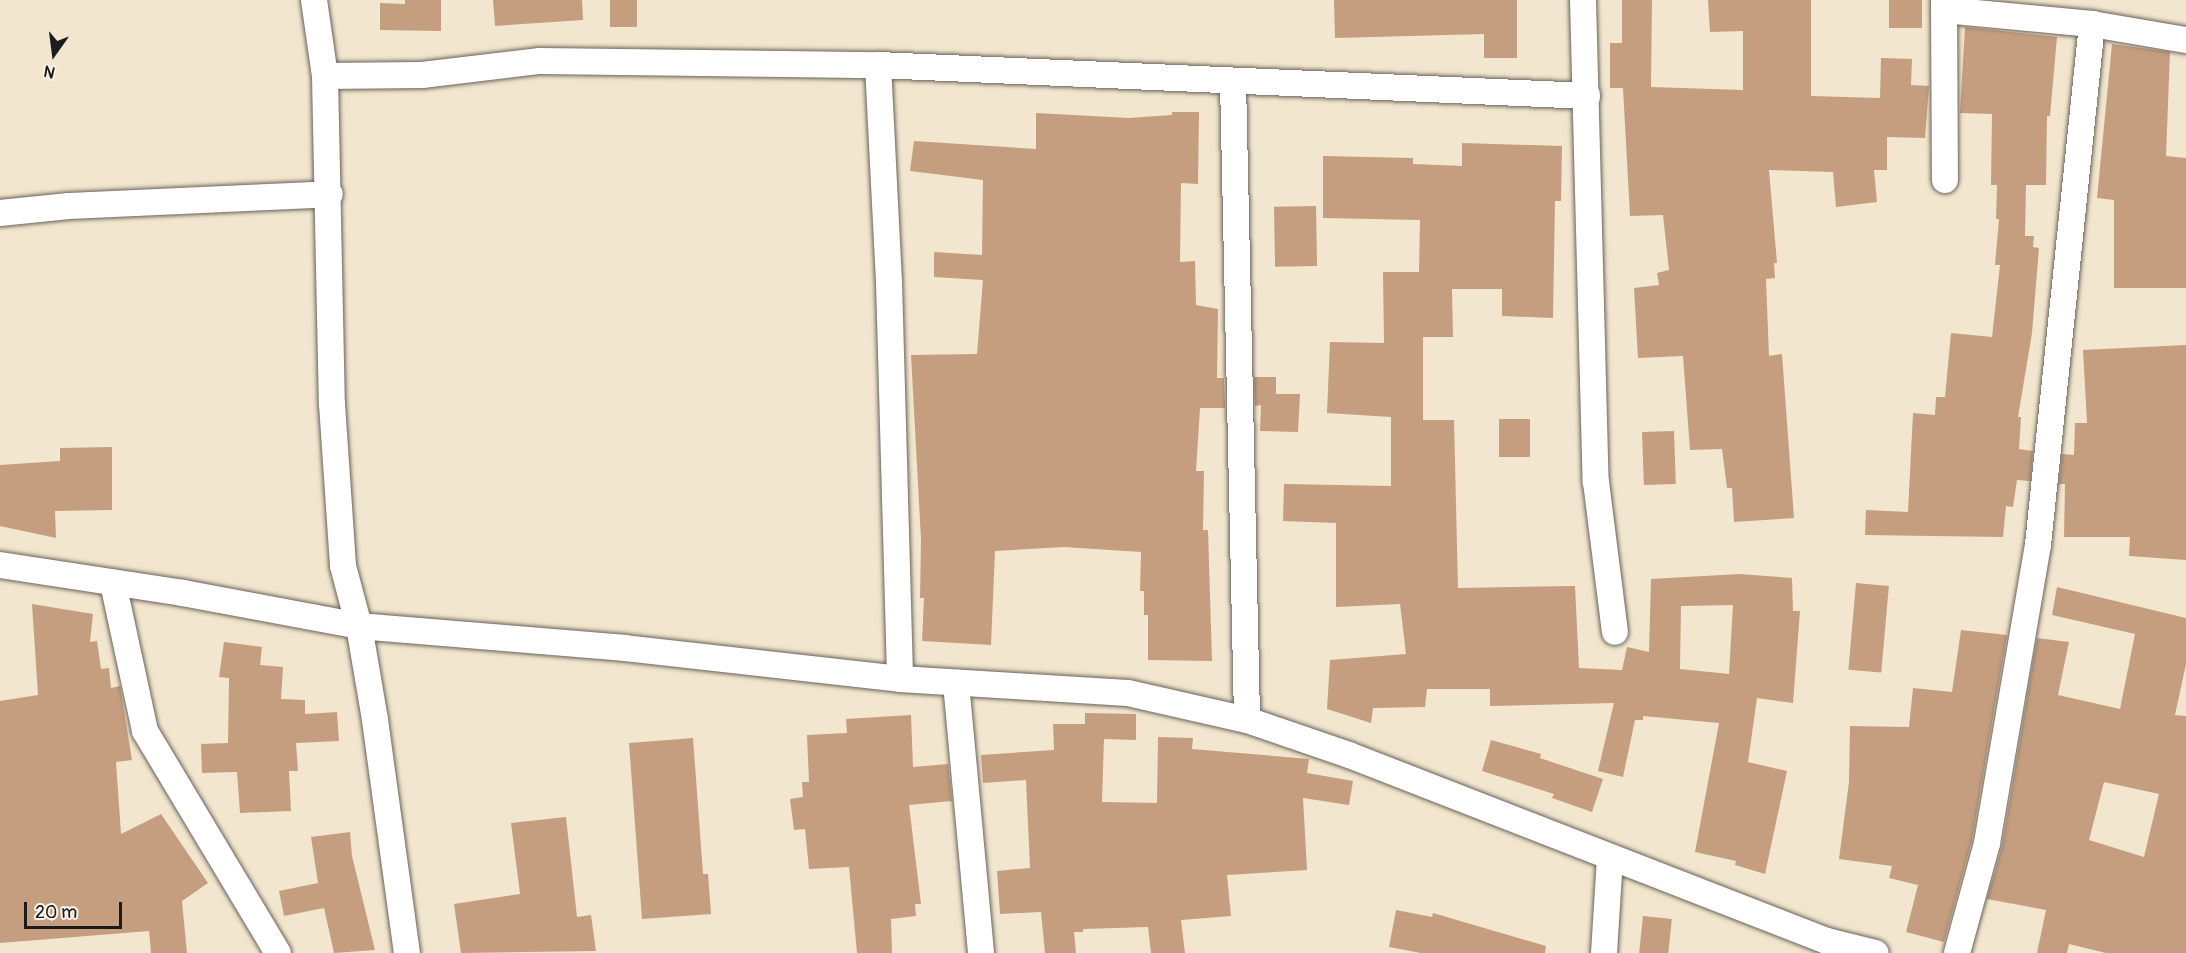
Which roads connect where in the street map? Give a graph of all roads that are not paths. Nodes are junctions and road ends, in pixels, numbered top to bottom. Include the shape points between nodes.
1 (314, 0) edge
2 (1582, 0) edge
3 (1944, 5) edge
4 (2092, 24) junction
5 (2186, 40) edge
6 (878, 65) junction
7 (325, 76) junction
8 (1233, 81) junction
9 (1587, 96) junction
10 (1945, 180) dead end
11 (330, 194) junction
12 (0, 213) edge
13 (0, 565) edge
14 (113, 582) junction
15 (359, 626) junction
16 (1615, 632) dead end
17 (900, 679) junction
18 (956, 683) junction
19 (1247, 720) junction
20 (1610, 858) junction
21 (278, 953) edge
22 (407, 953) edge
23 (981, 953) edge
24 (1604, 953) edge
25 (1876, 953) edge
26 (1958, 953) edge

1 - 7 street
2 - 9 street
3 - 4 street
3 - 10 street
4 - 5 street
4 - 26 street via 2038,545 1987,843
6 - 7 street via 540,61 422,75
6 - 8 street
6 - 17 street via 889,282
7 - 11 street
8 - 9 street
8 - 19 street
9 - 16 street via 1596,482
11 - 12 street via 69,206
11 - 15 street via 332,404 343,566
13 - 14 street
14 - 15 street
14 - 21 street via 145,731
15 - 17 street via 625,648
15 - 22 street
17 - 18 street
18 - 19 street via 1128,693
18 - 23 street
19 - 20 street via 1454,794
20 - 24 street
20 - 25 street via 1827,941

